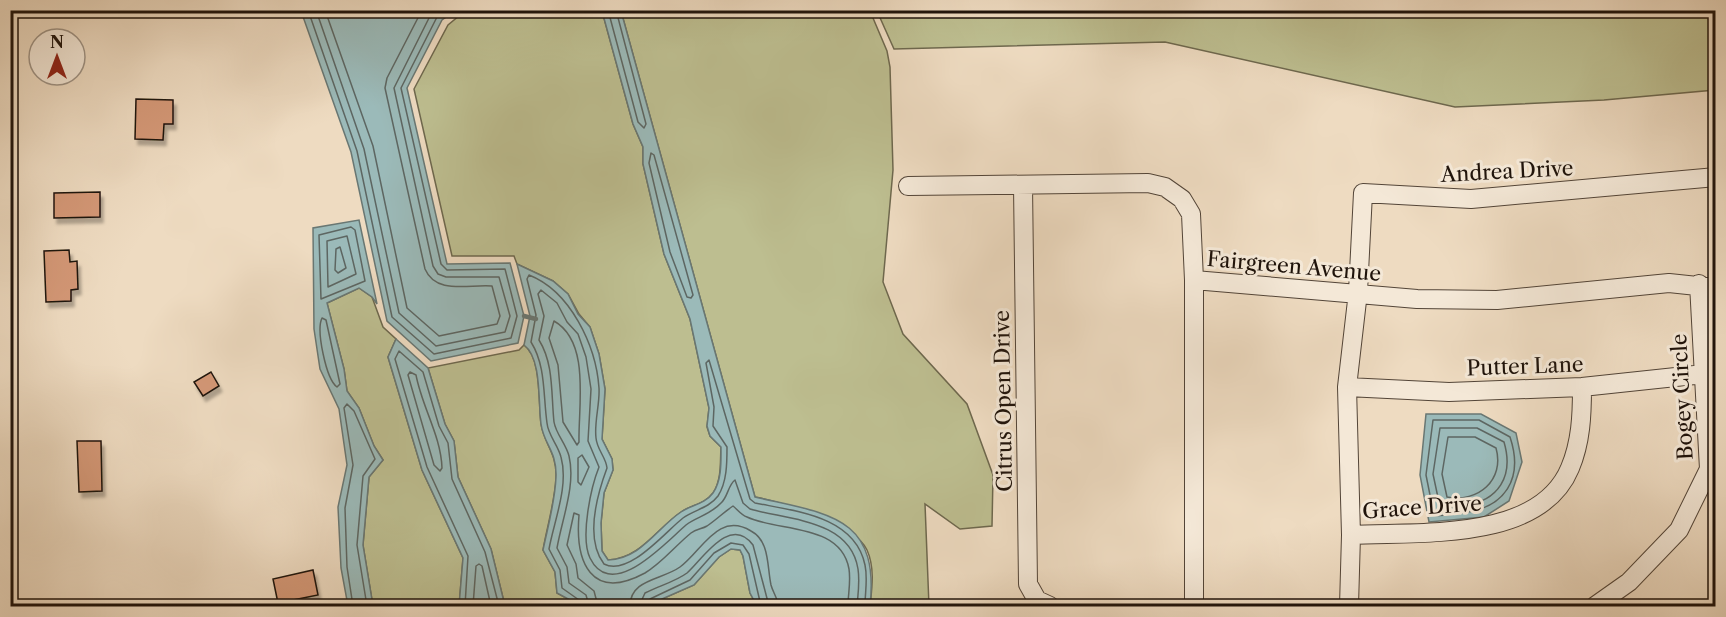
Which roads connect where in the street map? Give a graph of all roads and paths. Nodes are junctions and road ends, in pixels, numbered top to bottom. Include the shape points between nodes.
1 (1716, 177) edge
2 (1023, 185) junction
3 (909, 186) dead end
4 (1194, 280) junction
5 (1707, 286) edge
6 (1358, 292) junction
7 (1704, 374) junction
8 (1347, 387) junction
9 (1582, 387) junction
10 (1351, 535) junction
11 (1050, 606) edge
12 (1194, 606) edge
13 (1349, 606) edge
14 (1595, 606) edge

1 - 6 street, Andrea Drive via 1471,200 1363,193
2 - 3 street
2 - 4 street via 1149,183 1165,187 1182,199 1191,214
2 - 11 street, Citrus Open Drive via 1028,584 1037,600
4 - 6 street, Fairgreen Avenue
4 - 12 street, Fairgreen Avenue
5 - 6 street, Fairgreen Avenue via 1669,283 1497,300 1417,299
5 - 7 street, Bogey Circle
6 - 8 street
7 - 9 street, Putter Lane
7 - 14 street, Bogey Circle via 1709,469 1689,512 1679,530 1629,582
8 - 9 street, Putter Lane via 1449,392
8 - 10 street
9 - 10 street, Grace Drive via 1582,426 1570,469 1543,503 1523,517 1482,528
10 - 13 street

